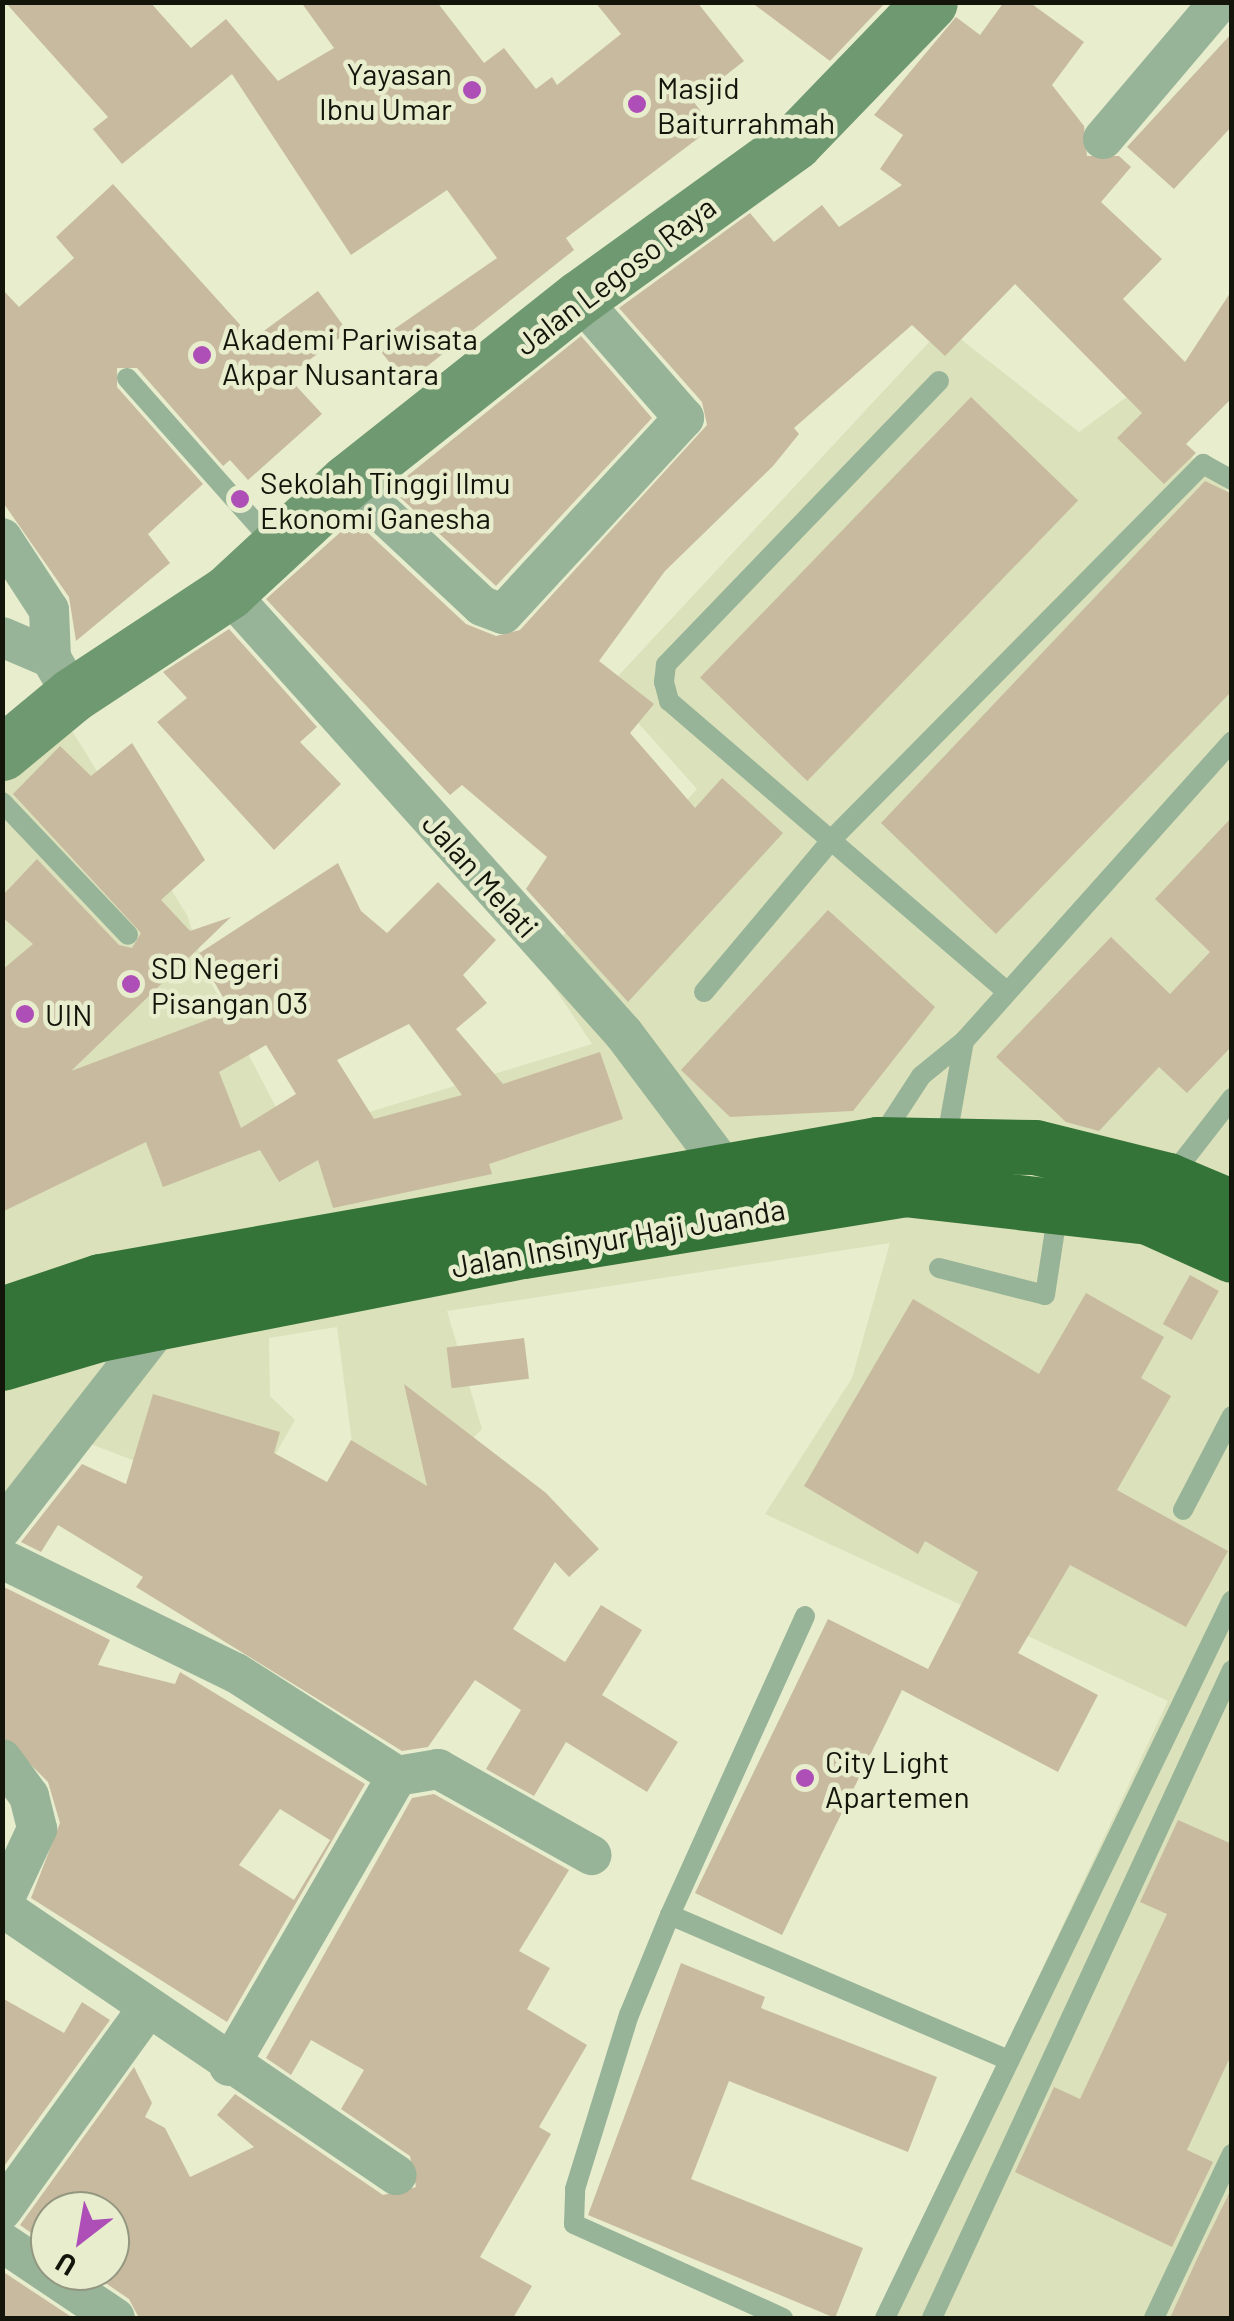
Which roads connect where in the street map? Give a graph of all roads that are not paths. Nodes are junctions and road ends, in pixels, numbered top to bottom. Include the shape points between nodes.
1 (930, 2) edge
2 (1219, 2) edge
3 (1103, 139) dead end
4 (579, 298) junction
5 (127, 378) dead end
6 (939, 381) dead end
7 (1232, 480) edge
8 (348, 481) junction
9 (2, 538) edge
10 (277, 548) junction
11 (228, 592) junction
12 (2, 636) edge
13 (62, 676) junction
14 (1232, 741) edge
15 (2, 754) edge
16 (2, 802) edge
17 (834, 837) junction
18 (128, 934) dead end
19 (1004, 988) junction
20 (704, 992) dead end
21 (964, 1041) junction
22 (1232, 1098) edge
23 (946, 1142) junction
24 (877, 1144) junction
25 (723, 1166) junction
26 (1168, 1180) junction
27 (1058, 1200) junction
28 (1232, 1206) edge
29 (1232, 1255) edge
30 (939, 1268) dead end
31 (2, 1314) edge
32 (160, 1325) junction
33 (2, 1363) edge
34 (1232, 1416) edge
35 (1184, 1510) dead end
36 (2, 1528) edge
37 (2, 1559) edge
38 (1232, 1600) edge
39 (805, 1616) dead end
40 (1232, 1670) edge
41 (2, 1759) edge
42 (397, 1776) junction
43 (591, 1855) dead end
44 (2, 1906) edge
45 (670, 1915) junction
46 (147, 2009) junction
47 (1004, 2058) junction
48 (228, 2066) junction
49 (1232, 2154) edge
50 (396, 2176) dead end
51 (2, 2210) edge
52 (2, 2242) edge
53 (115, 2318) edge
54 (784, 2318) edge
55 (885, 2318) edge
56 (932, 2318) edge
57 (1154, 2318) edge

1 - 4 street, Jalan Legoso Raya via 795,142
2 - 3 street
4 - 8 street, Jalan Legoso Raya
4 - 8 street via 684,418 503,614 482,606
5 - 10 lane
6 - 17 lane via 666,665 670,701
7 - 17 lane via 1203,464
8 - 10 street, Jalan Legoso Raya
9 - 13 street via 49,610
10 - 11 street, Jalan Legoso Raya
11 - 13 street, Jalan Legoso Raya
11 - 25 street, Jalan Melati via 624,1034
12 - 13 street
13 - 15 street, Jalan Legoso Raya
14 - 19 lane
16 - 18 lane
17 - 19 lane
17 - 20 lane
19 - 21 lane
21 - 23 lane
21 - 24 lane via 921,1076
22 - 26 lane
23 - 24 highway, Jalan Insinyur Haji Juanda
23 - 26 highway, Jalan Insinyur Haji Juanda via 1036,1147
24 - 25 highway, Jalan Insinyur Haji Juanda
25 - 31 highway, Jalan Insinyur Haji Juanda via 100,1282
26 - 28 highway, Jalan Insinyur Haji Juanda
27 - 29 highway, Jalan Insinyur Haji Juanda via 1148,1217
27 - 30 lane via 1058,1257 1045,1295
27 - 32 highway, Jalan Insinyur Haji Juanda via 904,1189 524,1251
32 - 33 highway, Jalan Insinyur Haji Juanda
32 - 36 street
34 - 35 lane
37 - 42 street via 236,1673
38 - 47 lane
39 - 45 lane
40 - 56 lane
41 - 44 street via 29,1796 37,1829
42 - 43 street via 438,1770
42 - 48 street
44 - 46 street
45 - 47 lane
45 - 54 lane via 629,2015 575,2188 574,2224
46 - 48 street
46 - 51 street
47 - 55 lane
48 - 50 street
49 - 57 lane
52 - 53 street

